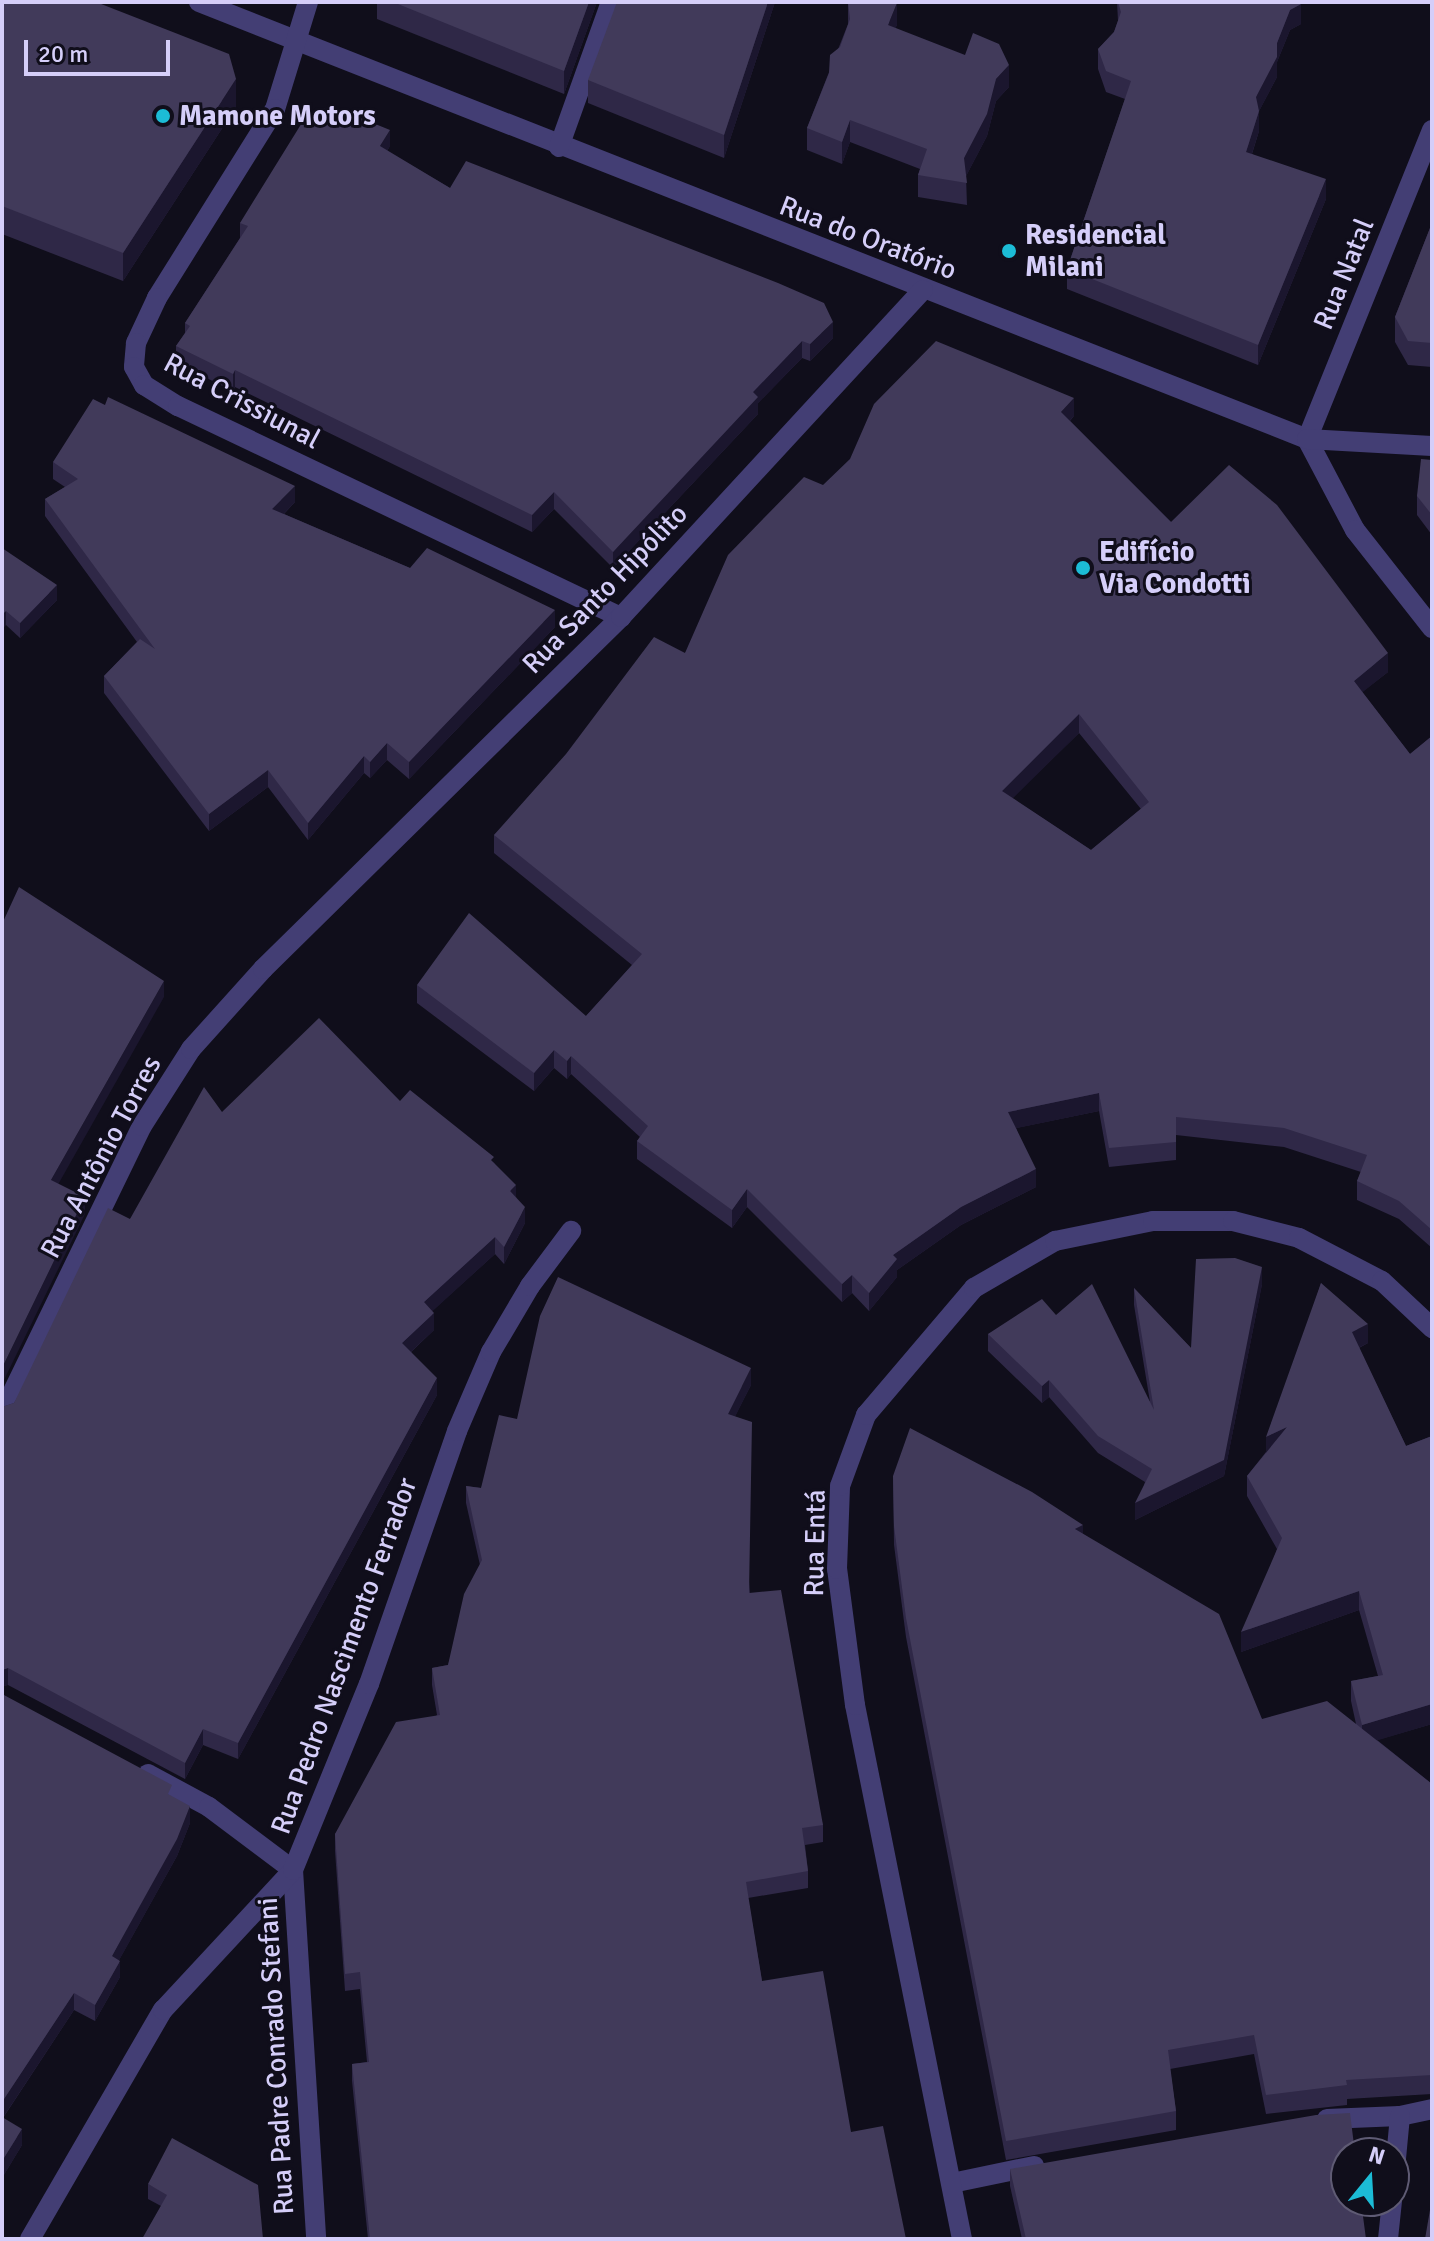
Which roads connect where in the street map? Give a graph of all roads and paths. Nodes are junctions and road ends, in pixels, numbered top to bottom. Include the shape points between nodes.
1 (199, 2) edge
2 (308, 2) edge
3 (611, 2) edge
4 (297, 40) junction
5 (1432, 130) edge
6 (559, 147) junction
7 (923, 290) junction
8 (1307, 439) junction
9 (1432, 446) edge
10 (621, 617) junction
11 (1432, 628) edge
12 (316, 916) joint
13 (571, 1231) dead end
14 (1432, 1328) edge
15 (2, 1414) edge
16 (126, 1762) edge
17 (293, 1870) junction
18 (1432, 2109) edge
19 (1400, 2116) junction
20 (1299, 2122) edge
21 (1398, 2137) edge
22 (1052, 2162) edge
23 (952, 2183) junction
24 (1390, 2217) edge
25 (30, 2239) edge
26 (316, 2239) edge
27 (962, 2239) edge
28 (1388, 2239) edge

1 - 4 street, Rua do Oratório
2 - 4 street, Rua Crissiunal
3 - 6 street
4 - 6 street, Rua do Oratório
4 - 10 street, Rua Crissiunal via 275,109 157,298 136,343 134,367 144,385 178,406
5 - 8 street, Rua Natal
6 - 7 street, Rua do Oratório
7 - 8 street, Rua do Oratório
7 - 10 street, Rua Santo Hipólito
8 - 9 street, Rua do Oratório
8 - 11 street via 1355,530
10 - 12 street, Rua Santo Hipólito
12 - 15 street, Rua Antônio Torres via 191,1049 142,1126
13 - 17 street, Rua Pedro Nascimento Ferrador via 491,1352 457,1431 369,1684
14 - 23 street, Rua Entá via 1382,1281 1299,1238 1233,1221 1153,1221 1055,1241 974,1288 866,1415 840,1486 837,1569 855,1705
16 - 17 street via 209,1807
17 - 25 street, Rua Pedro Nascimento Ferrador via 163,2010
17 - 26 street, Rua Padre Conrado Stefani
18 - 19 street
19 - 20 street
19 - 21 street
22 - 23 street
23 - 27 street, Rua Entá
24 - 28 street

